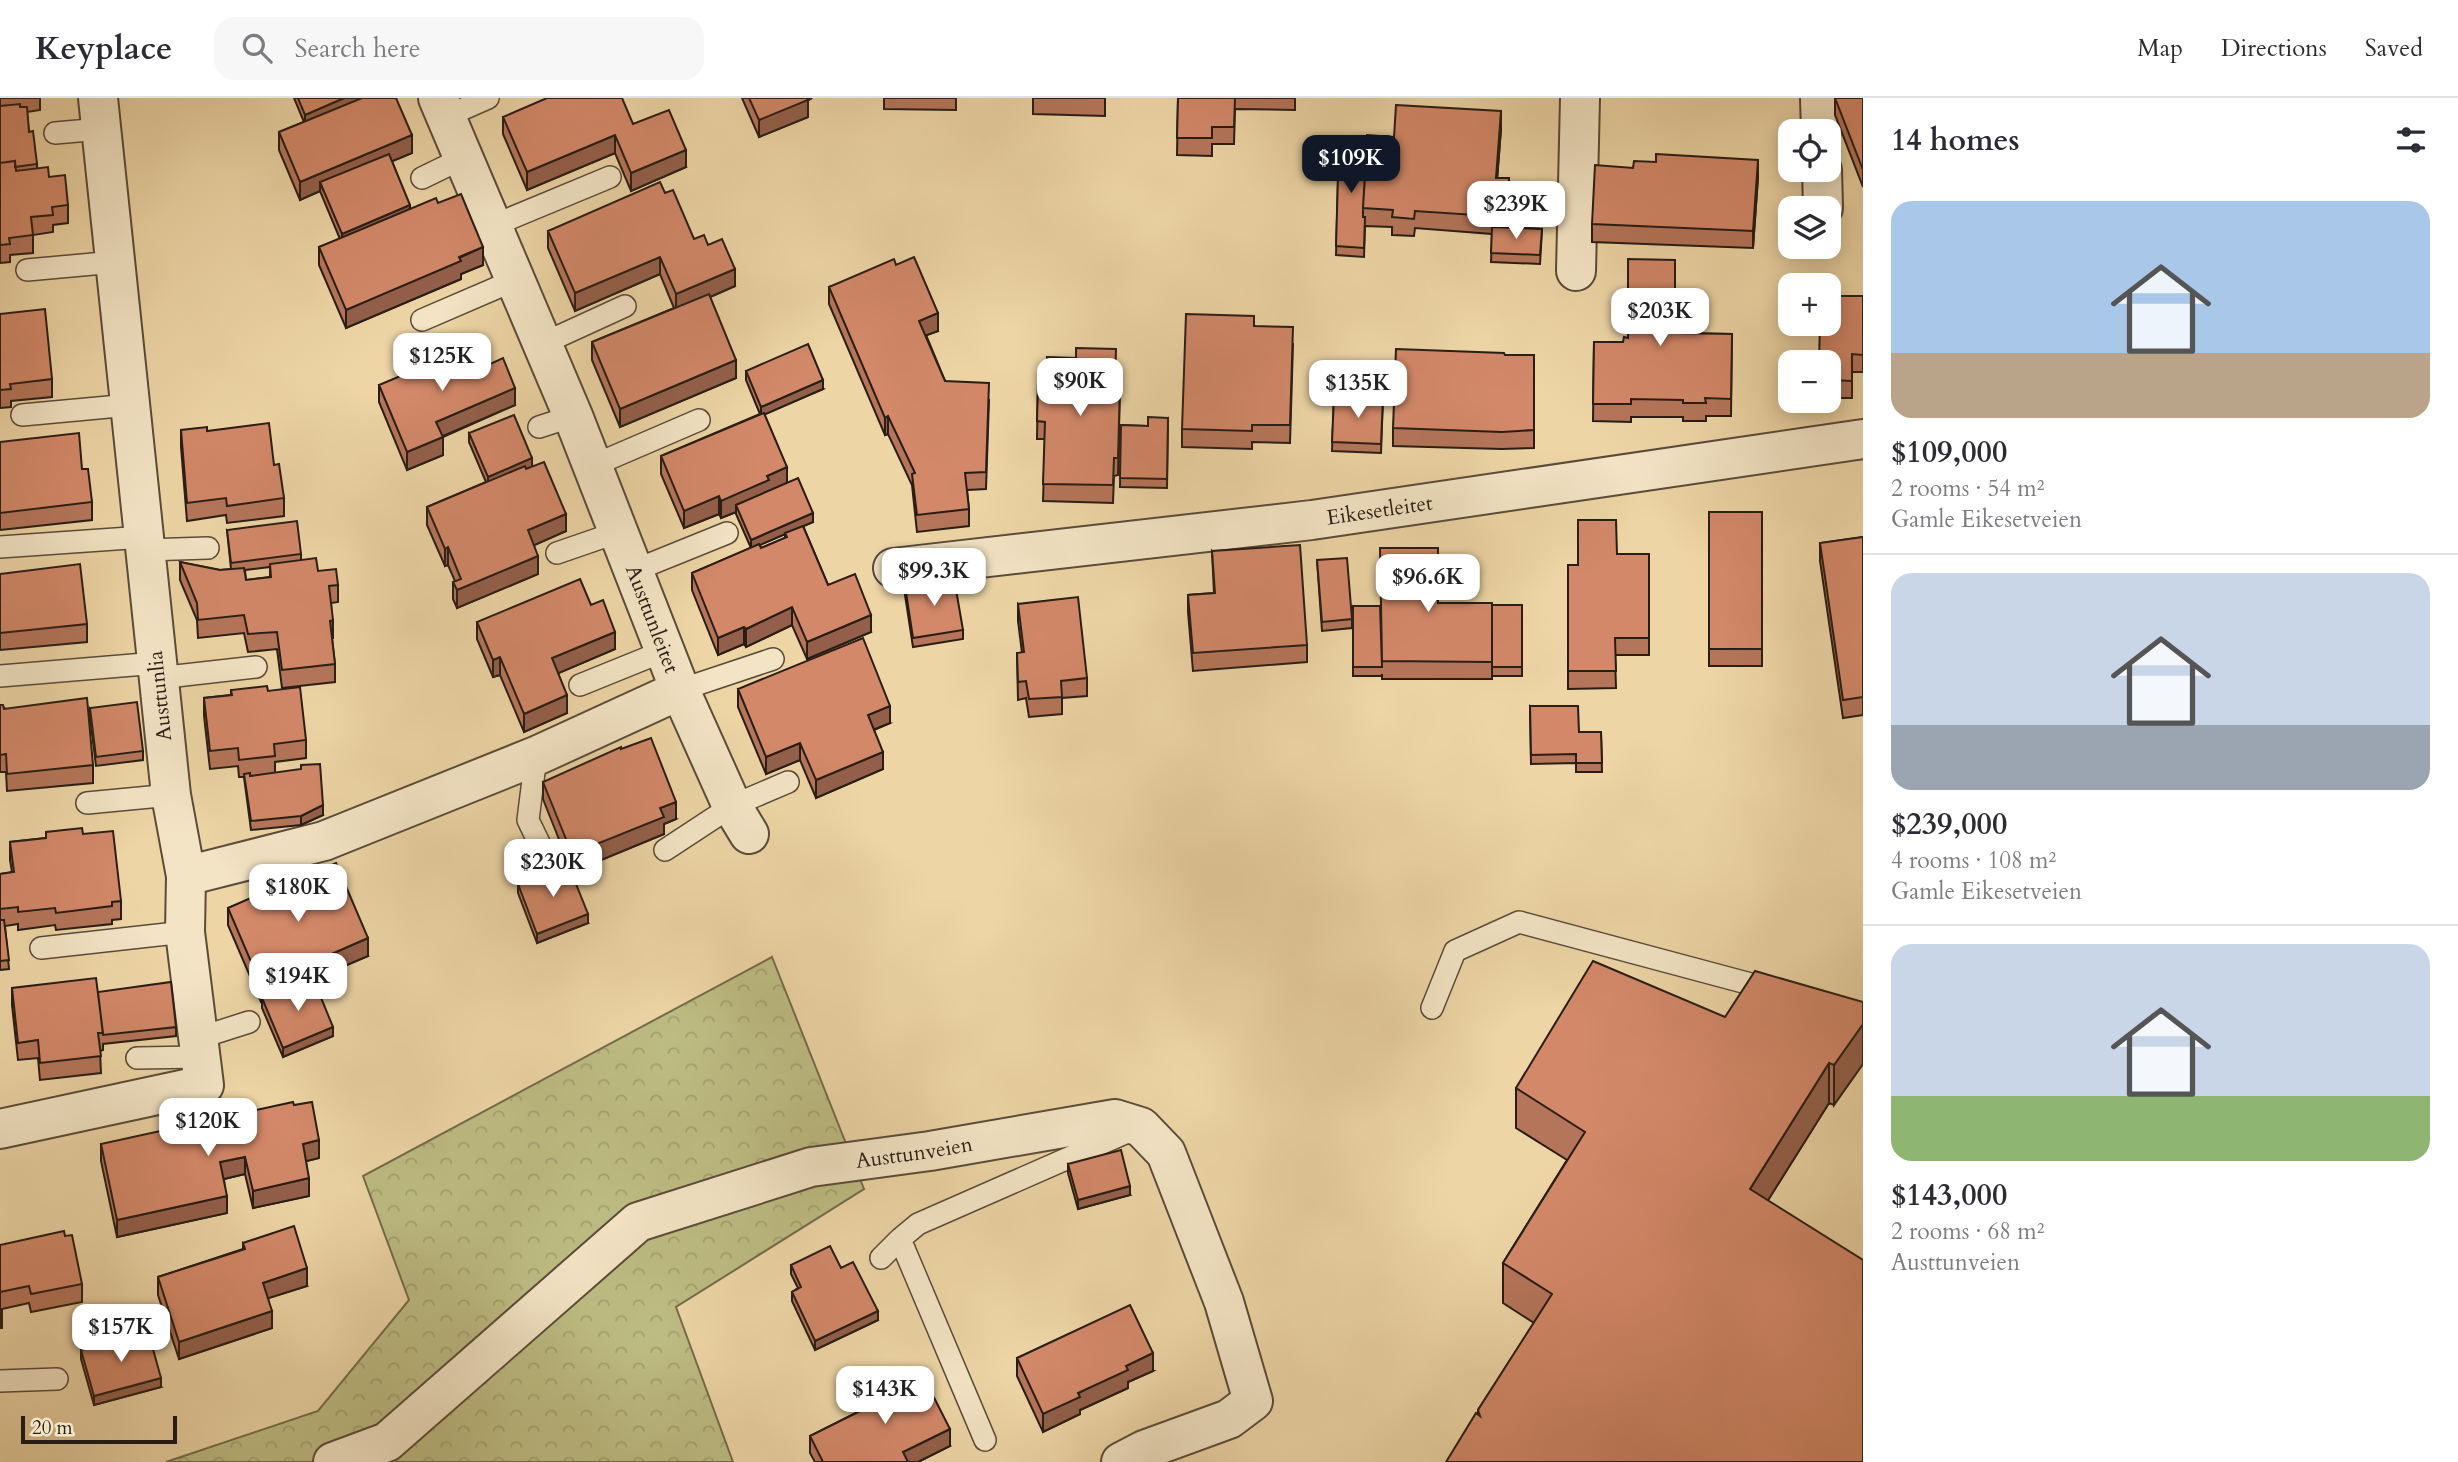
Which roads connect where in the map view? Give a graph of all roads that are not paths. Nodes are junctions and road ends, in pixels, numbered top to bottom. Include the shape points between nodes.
1 (488, 98) edge
2 (1580, 98) edge
3 (1820, 98) edge
4 (442, 107) edge
5 (100, 113) edge
6 (1821, 119) edge
7 (55, 133) dead end
8 (463, 158) junction
9 (610, 177) dead end
10 (422, 178) dead end
11 (492, 226) junction
12 (115, 262) junction
13 (27, 270) dead end
14 (1576, 271) dead end
15 (515, 280) junction
16 (625, 306) dead end
17 (422, 320) dead end
18 (542, 344) junction
19 (130, 405) junction
20 (22, 415) dead end
21 (699, 420) dead end
22 (1863, 439) edge
23 (592, 466) junction
24 (618, 532) junction
25 (727, 533) dead end
26 (144, 544) junction
27 (0, 547) edge
28 (208, 548) dead end
29 (557, 553) dead end
30 (893, 568) dead end
31 (633, 571) junction
32 (664, 651) junction
33 (773, 659) dead end
34 (256, 667) dead end
35 (158, 670) junction
36 (0, 676) edge
37 (580, 685) dead end
38 (680, 690) junction
39 (536, 756) junction
40 (788, 782) dead end
41 (171, 795) junction
42 (87, 803) dead end
43 (741, 820) junction
44 (540, 845) dead end
45 (665, 850) dead end
46 (186, 876) junction
47 (186, 932) junction
48 (41, 948) dead end
49 (1797, 997) edge
50 (1432, 1008) dead end
51 (249, 1022) dead end
52 (200, 1048) junction
53 (137, 1058) dead end
54 (1141, 1127) junction
55 (0, 1129) edge
56 (900, 1239) junction
57 (881, 1258) dead end
58 (57, 1379) dead end
59 (0, 1381) edge
60 (985, 1440) dead end
61 (333, 1462) edge
62 (1121, 1462) edge

1 - 4 lane
2 - 14 street
3 - 6 street
4 - 8 street, Austtunleitet
5 - 7 lane
5 - 12 street, Austtunlia
8 - 10 lane
8 - 11 street, Austtunleitet
9 - 11 lane
11 - 15 street, Austtunleitet
12 - 13 lane
12 - 19 street, Austtunlia
15 - 17 lane
15 - 18 street, Austtunleitet
16 - 18 lane
18 - 23 street, Austtunleitet via 556,422
19 - 20 lane
19 - 26 street, Austtunlia
21 - 23 lane
22 - 30 street, Eikesetleitet via 1312,520
23 - 24 street, Austtunleitet
24 - 29 lane
24 - 31 street, Austtunleitet
25 - 31 lane
26 - 27 lane
26 - 28 lane
26 - 35 street, Austtunlia
31 - 32 street, Austtunleitet
32 - 37 lane
32 - 38 street, Austtunleitet
33 - 38 lane
34 - 35 lane
35 - 36 lane
35 - 41 street, Austtunlia
38 - 39 street, Austtunleitet
38 - 43 street
39 - 44 lane via 528,821
39 - 46 street, Austtunleitet via 328,850
40 - 43 lane
41 - 42 lane
41 - 46 street, Austtunlia
43 - 45 lane
46 - 47 street, Austtunlia
47 - 48 lane
47 - 52 street, Austtunlia
49 - 50 lane via 1519,922 1455,951
51 - 52 lane
52 - 53 lane
52 - 55 street, Austtunlia via 204,1086
54 - 56 lane via 918,1224
54 - 61 street, Austtunveien via 1115,1119 811,1167 638,1222 387,1443
54 - 62 street via 1166,1153 1224,1301 1253,1401 1229,1419
56 - 57 lane
56 - 60 lane
58 - 59 lane

